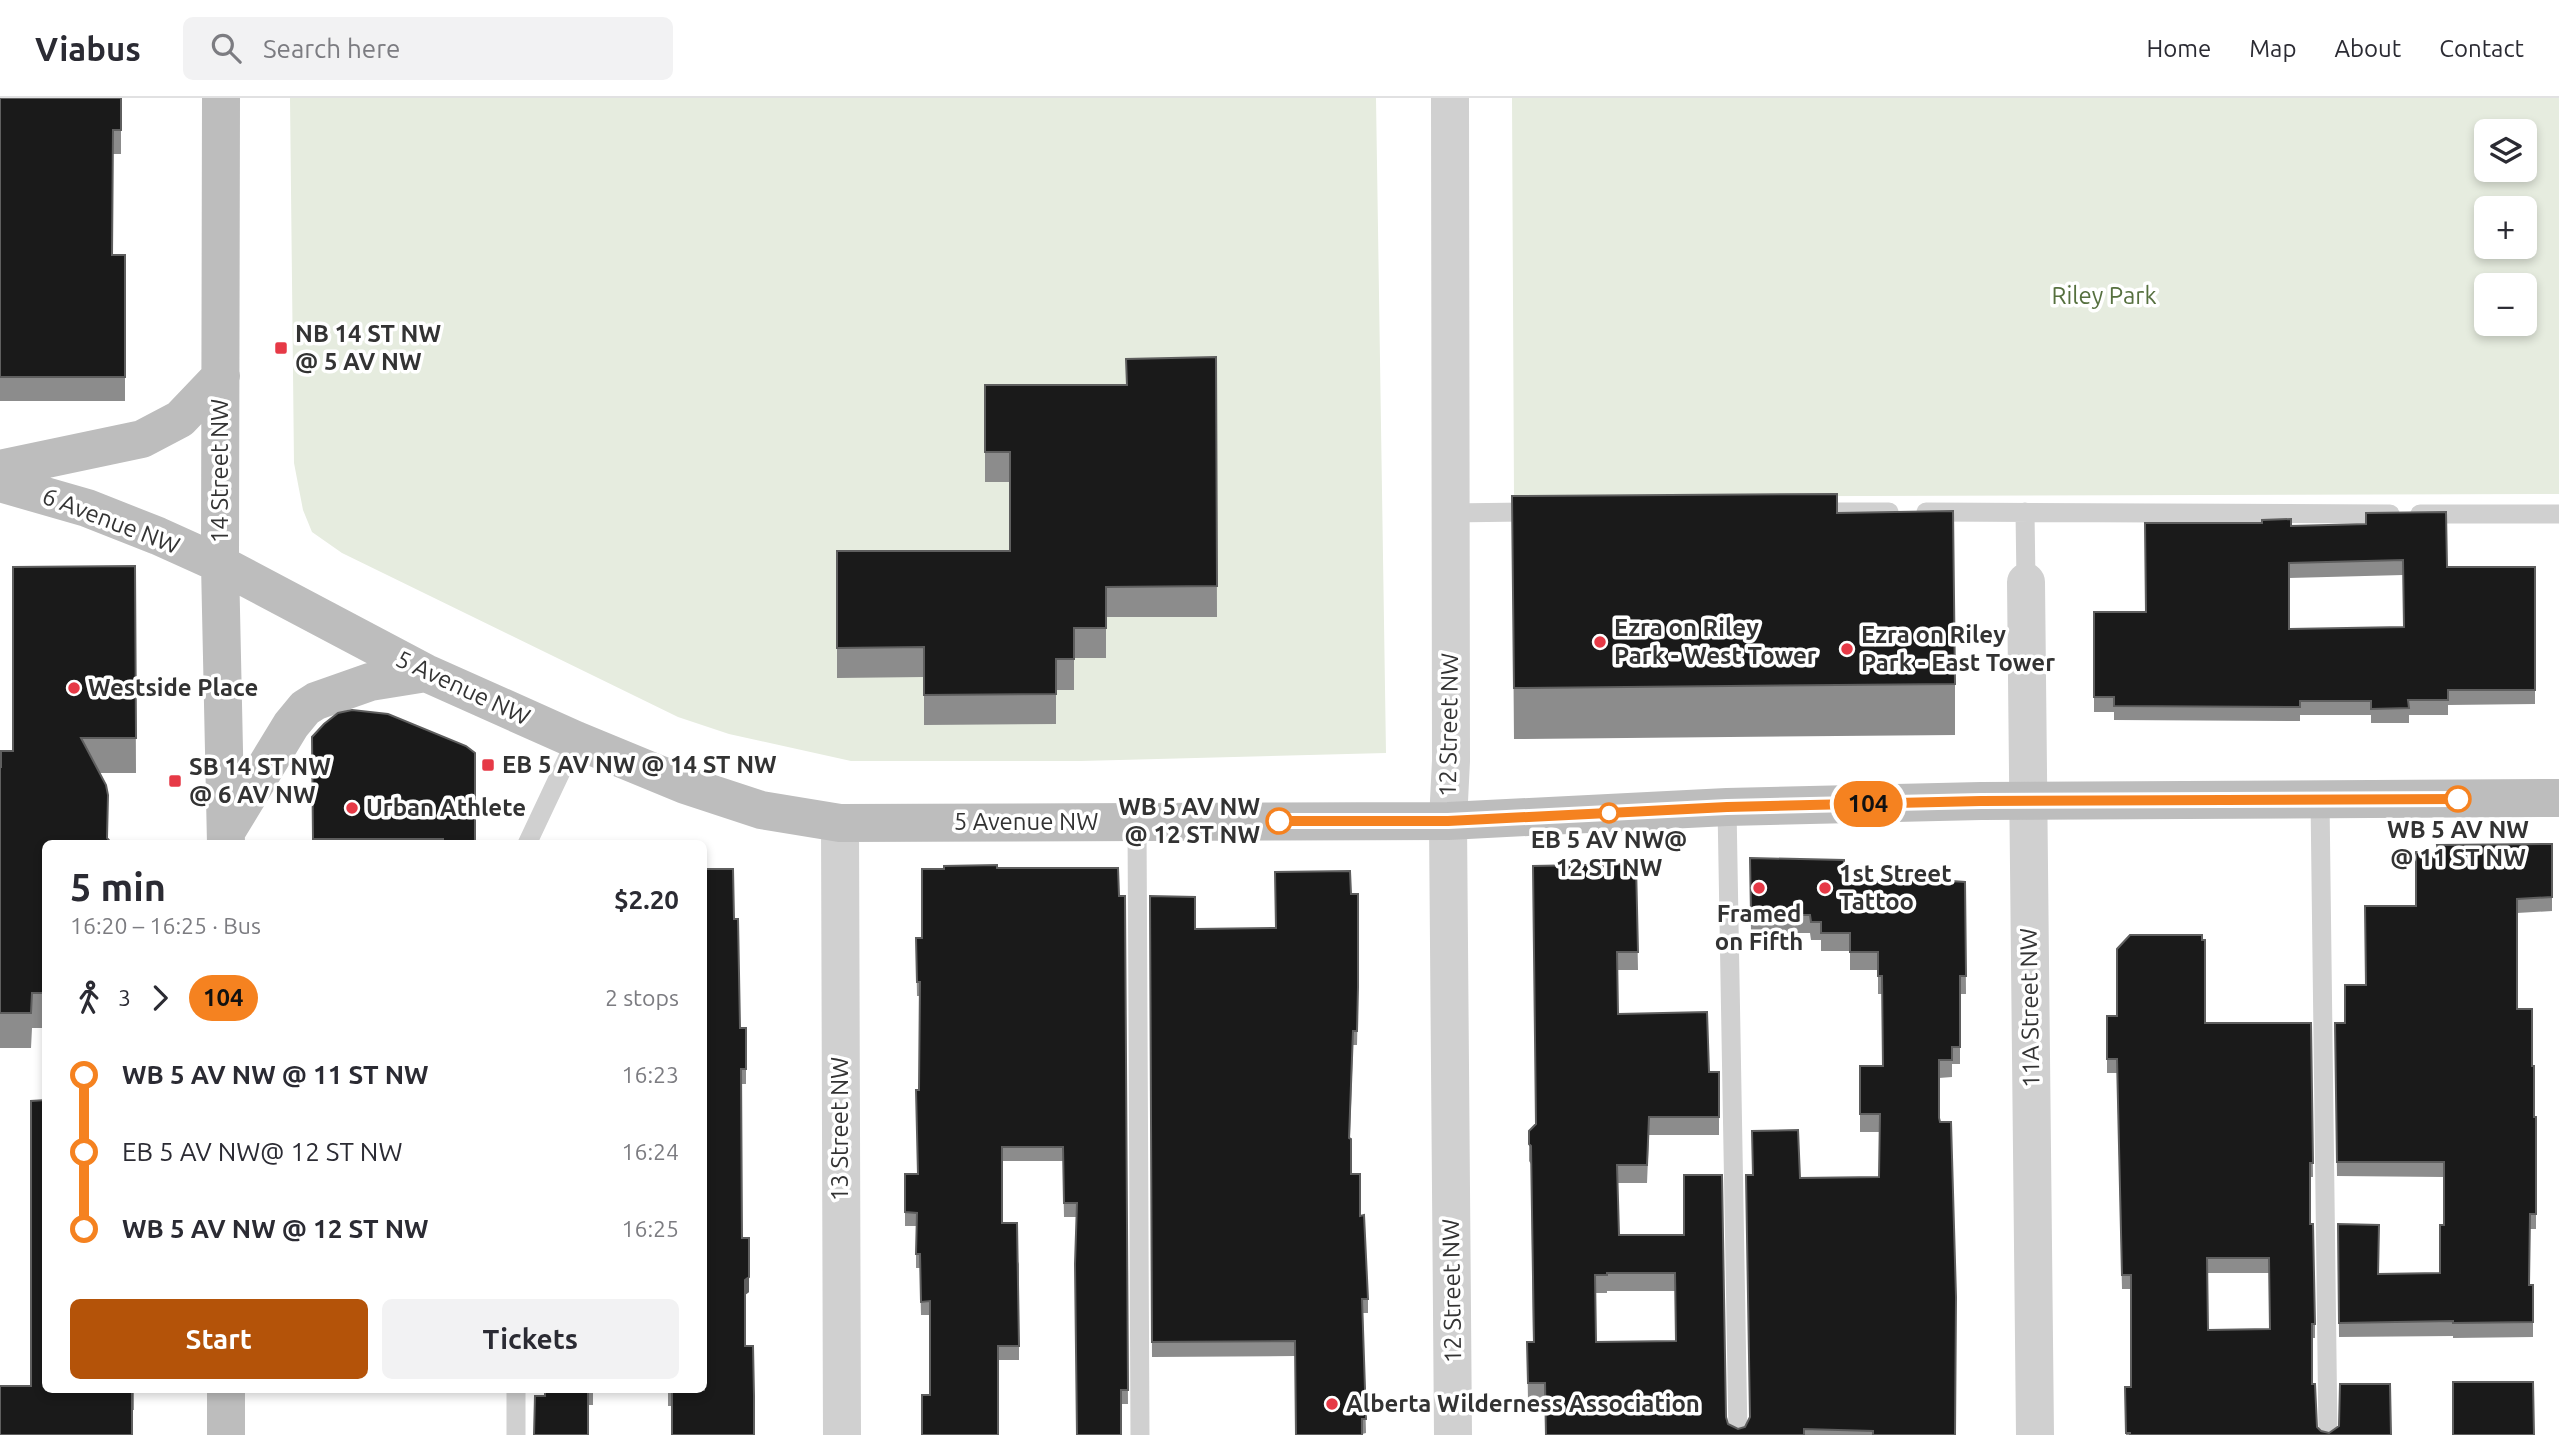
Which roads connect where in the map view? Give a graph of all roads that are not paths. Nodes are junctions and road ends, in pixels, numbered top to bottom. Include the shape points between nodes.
1 (221, 98) edge
2 (1450, 98) edge
3 (221, 376) junction
4 (0, 469) edge
5 (0, 483) edge
6 (1561, 512) edge
7 (1793, 512) edge
8 (2025, 512) junction
9 (1449, 513) junction
10 (2559, 514) edge
11 (219, 564) junction
12 (2026, 582) joint
13 (426, 673) junction
14 (576, 740) junction
15 (2559, 798) edge
16 (2320, 799) junction
17 (2028, 801) junction
18 (1727, 807) junction
19 (1137, 821) junction
20 (1448, 821) junction
21 (840, 823) junction
22 (226, 838) edge
23 (529, 840) edge
24 (226, 1393) edge
25 (516, 1393) edge
26 (226, 1435) edge
27 (516, 1435) edge
28 (842, 1435) edge
29 (1140, 1435) edge
30 (1453, 1435) edge
31 (1738, 1435) edge
32 (2035, 1435) edge
33 (2328, 1435) edge

1 - 3 street, 14 Street NW
2 - 9 street, 12 Street NW
3 - 4 street via 180,419 142,439
3 - 11 street, 14 Street NW
5 - 11 street, 6 Avenue NW via 87,508
6 - 9 lane
7 - 8 lane
8 - 10 lane
8 - 12 lane
9 - 20 street, 12 Street NW
11 - 13 street, 5 Avenue NW
11 - 22 street, 14 Street NW
12 - 17 street, 11A Street NW
13 - 14 street, 5 Avenue NW
13 - 22 street via 370,682 305,708
14 - 21 street, 5 Avenue NW via 685,785 761,810
14 - 23 lane
15 - 16 street, 5 Avenue NW
16 - 17 street, 5 Avenue NW
16 - 33 lane
17 - 18 street, 5 Avenue NW
17 - 32 street, 11A Street NW
18 - 20 street, 5 Avenue NW
18 - 31 lane
19 - 20 street, 5 Avenue NW
19 - 21 street, 5 Avenue NW
19 - 29 lane
20 - 30 street, 12 Street NW
21 - 28 street, 13 Street NW
24 - 26 street
25 - 27 lane

